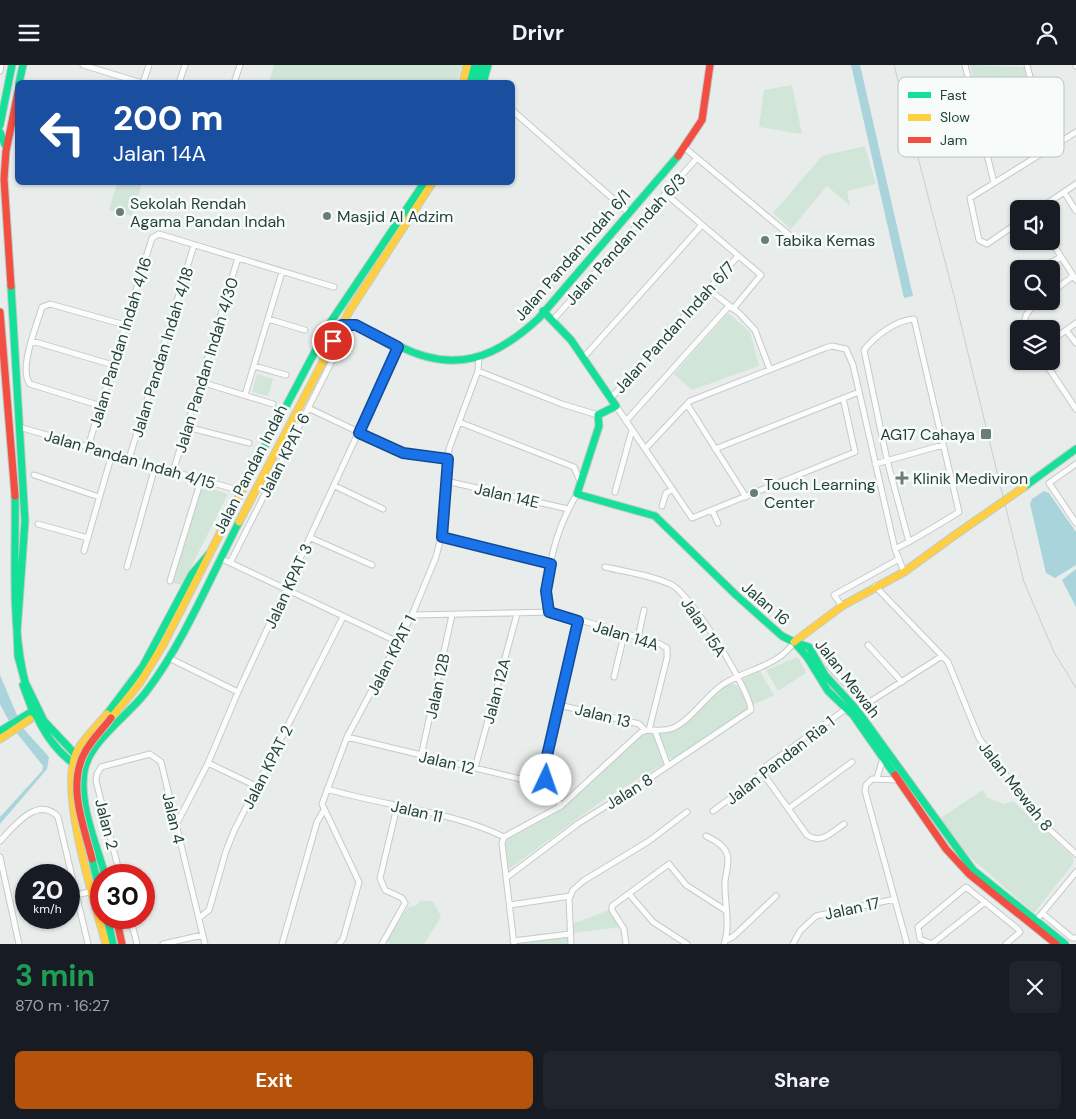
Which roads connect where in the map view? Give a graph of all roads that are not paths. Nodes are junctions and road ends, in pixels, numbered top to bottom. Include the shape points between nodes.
1 (2, 65) edge
2 (12, 65) edge
3 (23, 65) edge
4 (83, 65) edge
5 (148, 65) edge
6 (185, 65) edge
7 (240, 65) edge
8 (467, 65) edge
9 (488, 65) edge
10 (710, 65) edge
11 (91, 66) edge
12 (478, 67) edge
13 (0, 71) edge
14 (20, 80) edge
15 (133, 80) edge
16 (143, 80) edge
17 (180, 80) edge
18 (235, 80) edge
19 (464, 80) edge
20 (472, 80) edge
21 (477, 80) edge
22 (484, 80) edge
23 (15, 108) edge
24 (2, 111) edge
25 (515, 113) edge
26 (12, 123) junction
27 (0, 125) edge
28 (0, 131) edge
29 (1076, 132) edge
30 (1064, 139) edge
31 (686, 147) junction
32 (6, 151) junction
33 (988, 157) edge
34 (1035, 157) edge
35 (697, 158) junction
36 (994, 183) junction
37 (1076, 184) edge
38 (423, 185) edge
39 (431, 185) edge
40 (1064, 192) junction
41 (666, 194) junction
42 (1052, 200) edge
43 (1076, 211) edge
44 (628, 212) junction
45 (702, 225) junction
46 (1010, 228) edge
47 (793, 238) dead end
48 (194, 245) junction
49 (1057, 250) edge
50 (738, 256) junction
51 (1061, 257) junction
52 (238, 258) junction
53 (1056, 260) edge
54 (282, 272) junction
55 (1075, 278) edge
56 (334, 287) dead end
57 (1060, 287) edge
58 (708, 289) junction
59 (731, 307) junction
60 (350, 310) junction
61 (544, 311) junction
62 (0, 312) edge
63 (268, 319) junction
64 (553, 320) junction
65 (1076, 323) edge
66 (125, 325) junction
67 (342, 325) junction
68 (356, 325) junction
69 (305, 330) dead end
70 (1066, 330) junction
71 (1060, 334) edge
72 (32, 341) junction
73 (1076, 343) edge
74 (339, 347) dead end
75 (398, 347) junction
76 (479, 356) junction
77 (584, 357) junction
78 (113, 365) junction
79 (254, 366) junction
80 (770, 369) junction
81 (1050, 370) edge
82 (478, 371) junction
83 (15, 374) junction
84 (286, 375) dead end
85 (201, 382) junction
86 (858, 392) junction
87 (3, 394) edge
88 (245, 395) junction
89 (611, 398) junction
90 (843, 398) junction
91 (273, 404) dead end
92 (687, 404) junction
93 (101, 406) junction
94 (616, 406) junction
95 (308, 408) junction
96 (1076, 409) edge
97 (598, 415) junction
98 (626, 421) junction
99 (459, 422) junction
100 (11, 425) junction
101 (19, 427) junction
102 (187, 427) junction
103 (632, 430) junction
104 (359, 433) junction
105 (249, 443) dead end
106 (943, 445) junction
107 (88, 447) junction
108 (645, 449) junction
109 (715, 449) junction
110 (1076, 449) edge
111 (112, 454) junction
112 (129, 459) junction
113 (448, 459) junction
114 (887, 460) junction
115 (1076, 463) edge
116 (875, 464) junction
117 (156, 467) junction
118 (173, 472) junction
119 (34, 475) dead end
120 (201, 480) junction
121 (446, 481) junction
122 (581, 484) junction
123 (335, 486) junction
124 (672, 490) junction
125 (241, 491) junction
126 (615, 492) dead end
127 (577, 494) junction
128 (100, 497) junction
129 (746, 497) junction
130 (662, 506) dead end
131 (383, 509) dead end
132 (568, 509) junction
133 (712, 510) junction
134 (1076, 522) edge
135 (718, 523) dead end
136 (38, 524) dead end
137 (442, 537) junction
138 (88, 538) junction
139 (311, 538) junction
140 (909, 542) junction
141 (895, 549) junction
142 (84, 551) dead end
143 (211, 552) junction
144 (220, 558) junction
145 (899, 559) junction
146 (230, 563) junction
147 (551, 564) junction
148 (372, 565) dead end
149 (127, 567) dead end
150 (605, 567) dead end
151 (903, 570) junction
152 (170, 581) dead end
153 (877, 586) junction
154 (286, 589) junction
155 (842, 607) junction
156 (644, 610) dead end
157 (549, 612) junction
158 (517, 614) junction
159 (412, 615) junction
160 (452, 615) junction
161 (343, 617) junction
162 (7, 618) dead end
163 (578, 621) junction
164 (813, 626) junction
165 (624, 635) junction
166 (638, 638) junction
167 (794, 642) junction
168 (398, 643) junction
169 (868, 645) dead end
170 (809, 647) junction
171 (942, 657) junction
172 (169, 658) junction
173 (830, 667) dead end
174 (614, 677) dead end
175 (736, 677) junction
176 (14, 682) dead end
177 (902, 682) junction
178 (238, 692) junction
179 (559, 705) junction
180 (866, 705) junction
181 (751, 707) joint
182 (846, 709) junction
183 (27, 710) junction
184 (857, 710) junction
185 (21, 722) junction
186 (12, 728) junction
187 (38, 729) junction
188 (650, 730) junction
189 (0, 731) edge
190 (347, 737) junction
191 (88, 738) junction
192 (0, 739) edge
193 (98, 746) junction
194 (75, 755) junction
195 (421, 756) junction
196 (883, 758) junction
197 (87, 762) junction
198 (852, 762) dead end
199 (208, 763) junction
200 (71, 764) junction
201 (668, 766) junction
202 (475, 768) junction
203 (84, 770) junction
204 (762, 772) junction
205 (97, 774) joint
206 (877, 778) junction
207 (901, 778) junction
208 (546, 780) junction
209 (256, 786) junction
210 (327, 789) junction
211 (85, 793) junction
212 (71, 795) junction
213 (561, 806) junction
214 (397, 807) junction
215 (788, 809) junction
216 (324, 810) junction
217 (713, 811) dead end
218 (687, 813) dead end
219 (844, 824) dead end
220 (176, 825) junction
221 (706, 836) dead end
222 (504, 838) junction
223 (0, 841) edge
224 (1076, 854) edge
225 (0, 857) edge
226 (69, 864) edge
227 (93, 864) edge
228 (102, 864) edge
229 (117, 864) edge
230 (1076, 872) edge
231 (507, 877) junction
232 (90, 878) edge
233 (630, 895) junction
234 (570, 896) junction
235 (776, 896) dead end
236 (998, 897) junction
237 (895, 899) junction
238 (1008, 901) junction
239 (988, 904) junction
240 (510, 905) junction
241 (725, 910) junction
242 (80, 911) edge
243 (998, 913) junction
244 (1042, 913) junction
245 (199, 918) junction
246 (1034, 923) junction
247 (102, 929) edge
248 (109, 929) edge
249 (119, 929) edge
250 (133, 929) edge
251 (570, 934) junction
252 (203, 935) junction
253 (1076, 938) edge
254 (513, 942) edge
255 (384, 943) edge
256 (724, 943) edge
257 (19, 944) edge
258 (88, 944) edge
259 (106, 944) edge
260 (113, 944) edge
261 (122, 944) edge
262 (137, 944) edge
263 (163, 944) edge
264 (205, 944) edge
265 (282, 944) edge
266 (339, 944) edge
267 (571, 944) edge
268 (626, 944) edge
269 (688, 944) edge
270 (793, 944) edge
271 (907, 944) edge
272 (932, 944) edge
273 (1006, 944) edge
274 (1056, 944) edge
275 (1065, 944) edge

1 - 13 street
2 - 24 main road
3 - 14 main road
4 - 11 street
5 - 16 street
6 - 17 street
7 - 18 street
8 - 19 main road
9 - 22 main road
10 - 31 main road, Jalan Pandan Indah 6/1 via 702,120
11 - 15 street
12 - 20 main road
12 - 21 main road
23 - 26 main road
24 - 27 main road
25 - 44 street
26 - 28 main road
26 - 32 main road
28 - 32 main road
29 - 30 street
31 - 35 street
31 - 44 main road, Jalan Pandan Indah 6/1
32 - 83 main road via 4,210
33 - 36 street
34 - 36 street
35 - 41 street, Jalan Pandan Indah 6/3
35 - 47 street
36 - 46 street via 970,198 979,240 987,244
37 - 40 street
38 - 125 main road, Jalan Pandan Indah via 330,323
39 - 60 main road, Jalan Pandan Indah
40 - 42 street
40 - 43 street
41 - 45 street
41 - 64 street, Jalan Pandan Indah 6/3
44 - 61 main road, Jalan Pandan Indah 6/1
45 - 50 street
45 - 77 street
48 - 52 street
48 - 66 street, Jalan Pandan Indah 4/16 via 158,234 152,237
48 - 112 street, Jalan Pandan Indah 4/18
49 - 51 street
50 - 58 street, Jalan Pandan Indah 6/7
50 - 59 street, Jalan Pandan Indah 6/7 via 761,275
51 - 53 street
51 - 55 street
52 - 54 street
52 - 85 street, Jalan Pandan Indah 4/30
54 - 56 street
54 - 63 street
55 - 57 street
58 - 59 street
58 - 89 street, Jalan Pandan Indah 6/7
59 - 80 street via 755,330
59 - 98 street, Jalan Pandan Indah 6/7
60 - 67 main road, Jalan Pandan Indah
60 - 68 main road
61 - 64 main road
61 - 76 main road, Jalan Pandan Indah 6/1 via 514,339
62 - 87 main road
63 - 69 street
63 - 79 street
64 - 77 main road
65 - 70 street
66 - 72 street via 50,304 42,307
66 - 78 street, Jalan Pandan Indah 4/16
67 - 68 main road, Jalan Pandan Indah 6/1
67 - 144 main road, Jalan Pandan Indah via 272,453
68 - 75 main road, Jalan Pandan Indah 6/1
70 - 71 street
70 - 73 street
72 - 78 street
72 - 93 street via 26,364 26,379 30,384
74 - 95 street, Jalan KPAT 6
75 - 76 main road, Jalan Pandan Indah 6/1 via 437,361
75 - 104 street, Jalan KPAT 3
76 - 82 street, Jalan KPAT 1
77 - 89 main road
78 - 93 street, Jalan Pandan Indah 4/16
79 - 84 street
79 - 88 street
80 - 86 street via 832,346 846,349
80 - 92 street
81 - 96 street
82 - 97 street
82 - 99 street, Jalan KPAT 1
83 - 100 main road via 16,420
83 - 101 main road
85 - 88 street
85 - 102 street, Jalan Pandan Indah 4/30
86 - 90 street
86 - 116 street
87 - 100 main road
88 - 91 street
89 - 94 main road
90 - 109 street
90 - 129 street via 855,452
92 - 108 street
92 - 109 street
93 - 107 street, Jalan Pandan Indah 4/16
94 - 97 main road
94 - 98 street
95 - 104 street
95 - 146 street, Jalan KPAT 6
97 - 122 main road via 599,426
98 - 103 street
99 - 113 street, Jalan KPAT 1
99 - 122 street via 574,467
100 - 162 main road via 15,505
101 - 107 street, Jalan Pandan Indah 4/15
101 - 183 main road via 25,521 17,632
102 - 105 street
102 - 118 street, Jalan Pandan Indah 4/30
103 - 108 street
103 - 126 street
104 - 113 street via 403,453
104 - 123 street, Jalan KPAT 3
106 - 114 street
106 - 114 street via 914,319 905,319 864,350
106 - 140 street via 959,512
107 - 111 street, Jalan Pandan Indah 4/15
108 - 124 street
109 - 129 street
110 - 151 main road, bridge
111 - 112 street, Jalan Pandan Indah 4/15
111 - 128 street
112 - 117 street, Jalan Pandan Indah 4/15
113 - 121 street, Jalan KPAT 1
114 - 116 street
114 - 140 street
115 - 134 street via 1049,483
116 - 141 street
117 - 118 street, Jalan Pandan Indah 4/15
117 - 149 street
118 - 120 street, Jalan Pandan Indah 4/15
119 - 128 street
120 - 125 street, Jalan Pandan Indah 4/15
120 - 152 street
121 - 132 street, Jalan 14E
121 - 137 street, Jalan KPAT 1
122 - 127 main road
123 - 131 street
123 - 139 street, Jalan KPAT 3
124 - 130 street via 666,493
124 - 133 street via 692,518
125 - 143 main road, Jalan Pandan Indah
127 - 132 street
127 - 167 main road, Jalan 16 via 655,516 736,595 782,636
128 - 138 street
129 - 133 street
132 - 147 street
133 - 135 street
136 - 138 street
137 - 147 street
137 - 159 street, Jalan KPAT 1
138 - 142 street
139 - 148 street
139 - 154 street, Jalan KPAT 3
140 - 141 street
141 - 145 street
143 - 191 main road, Jalan Pandan Indah via 203,558 184,589 141,670
143 - 227 main road, bridge via 150,669 91,744 79,766 77,797
144 - 146 street
144 - 172 main road, Jalan Pandan Indah
145 - 151 street
145 - 155 street via 834,595
146 - 154 street
147 - 157 street via 546,591
150 - 175 street, Jalan 15A via 663,582 679,590 701,616
151 - 153 main road
153 - 155 main road
153 - 171 street, Jalan Mewah 8
154 - 161 street
154 - 178 street, Jalan KPAT 3
155 - 164 main road
156 - 166 street
157 - 158 street, Jalan 14A
157 - 163 street, Jalan 14A
158 - 160 street, Jalan 14A
158 - 202 street, Jalan 12A
159 - 160 street, Jalan 14A
159 - 168 street, Jalan KPAT 1
160 - 195 street, Jalan 12B
161 - 168 street
161 - 209 street, Jalan KPAT 2
163 - 165 street, Jalan 14A
163 - 179 street, Jalan 13
164 - 167 main road
164 - 170 main road via 808,636
165 - 166 street, Jalan 14A
165 - 174 street
166 - 188 street, Jalan 14A via 667,648
167 - 170 main road, Jalan Mewah
167 - 175 street, Jalan 16 via 784,655
167 - 182 main road, Jalan Mewah via 828,691
168 - 190 street, Jalan KPAT 1
169 - 177 street
170 - 184 main road, Jalan Mewah via 824,675
171 - 177 street
171 - 224 street, Jalan Mewah 8 via 949,665 979,738 1038,819
172 - 178 street
172 - 193 main road, Jalan Pandan Indah via 143,695
173 - 180 street
175 - 181 street, Jalan 15A
175 - 188 street, Jalan 16 via 705,699 682,723 671,729
176 - 183 main road
177 - 180 street
178 - 199 street, Jalan KPAT 3
179 - 188 street, Jalan 13 via 639,724
179 - 208 street, Jalan 13 via 544,769
180 - 184 street
181 - 201 street, Jalan 8 via 749,713
182 - 196 main road, Jalan Mewah
182 - 204 street, Jalan Pandan Ria 1
183 - 185 main road
183 - 187 main road
183 - 194 main road
184 - 207 main road, Jalan Mewah
185 - 186 main road
185 - 187 main road
186 - 189 main road
186 - 192 main road
187 - 200 main road
188 - 201 street
188 - 213 street
190 - 195 street, Jalan 12
190 - 210 street, Jalan KPAT 1
191 - 193 main road via 89,745
191 - 194 main road, Jalan Pandan Indah
193 - 197 main road, Jalan Pandan Indah
194 - 197 main road
194 - 200 main road, Jalan Pandan Indah
195 - 202 street, Jalan 12
196 - 206 street
196 - 207 main road, Jalan Mewah
197 - 203 main road, Jalan Pandan Indah
198 - 215 street
199 - 209 street
199 - 220 street, Jalan KPAT 3
200 - 203 main road
200 - 212 main road
201 - 231 street, Jalan 8 via 579,823
202 - 208 street, Jalan 12 via 537,783
203 - 211 main road
204 - 215 street
204 - 217 street, Jalan Pandan Ria 1
205 - 220 street, Jalan 4 via 101,767 146,754 155,755 161,762
205 - 229 street, Jalan 2 via 96,781
206 - 207 street
206 - 237 street via 869,781 865,791
207 - 236 main road, Jalan Mewah via 946,849 969,874
207 - 238 main road, Jalan Mewah via 973,870
208 - 213 street
209 - 245 street, Jalan KPAT 2 via 226,851 208,910
210 - 214 street, Jalan 11
210 - 216 street, Jalan KPAT 1 via 322,804
211 - 212 main road via 78,788
211 - 228 main road
212 - 232 main road
213 - 222 street
214 - 222 street, Jalan 11 via 490,830
214 - 255 street via 380,878 385,890 402,898 405,903
215 - 219 street via 813,839 821,840
216 - 265 street, Jalan KPAT 1 via 317,823
216 - 266 street via 359,882
218 - 234 street via 649,841 583,881
220 - 245 street, Jalan 4
221 - 241 street via 727,853
222 - 231 street
223 - 226 street via 24,815 46,809 53,811 58,817
225 - 257 street
230 - 244 street
231 - 240 street
233 - 241 street via 669,864 686,885
233 - 268 street via 611,909 624,929
233 - 269 street via 653,922
234 - 240 street
234 - 251 street
235 - 256 street
236 - 238 main road, Jalan Mewah
236 - 239 street
237 - 270 street, Jalan 17 via 816,916 800,931
237 - 271 street
238 - 243 street
238 - 246 main road, Jalan Mewah
239 - 243 street
239 - 272 street
239 - 272 street via 966,887 918,927 920,939
240 - 254 street
241 - 256 street
242 - 258 street
243 - 273 street via 1020,932
244 - 246 street
244 - 253 street
245 - 252 street, Jalan 4
246 - 274 main road, Jalan Mewah
246 - 275 main road, Jalan Mewah
247 - 259 main road
248 - 260 main road
249 - 261 main road
250 - 262 street
251 - 254 street
251 - 267 street
252 - 263 street
252 - 264 street, Jalan 4

